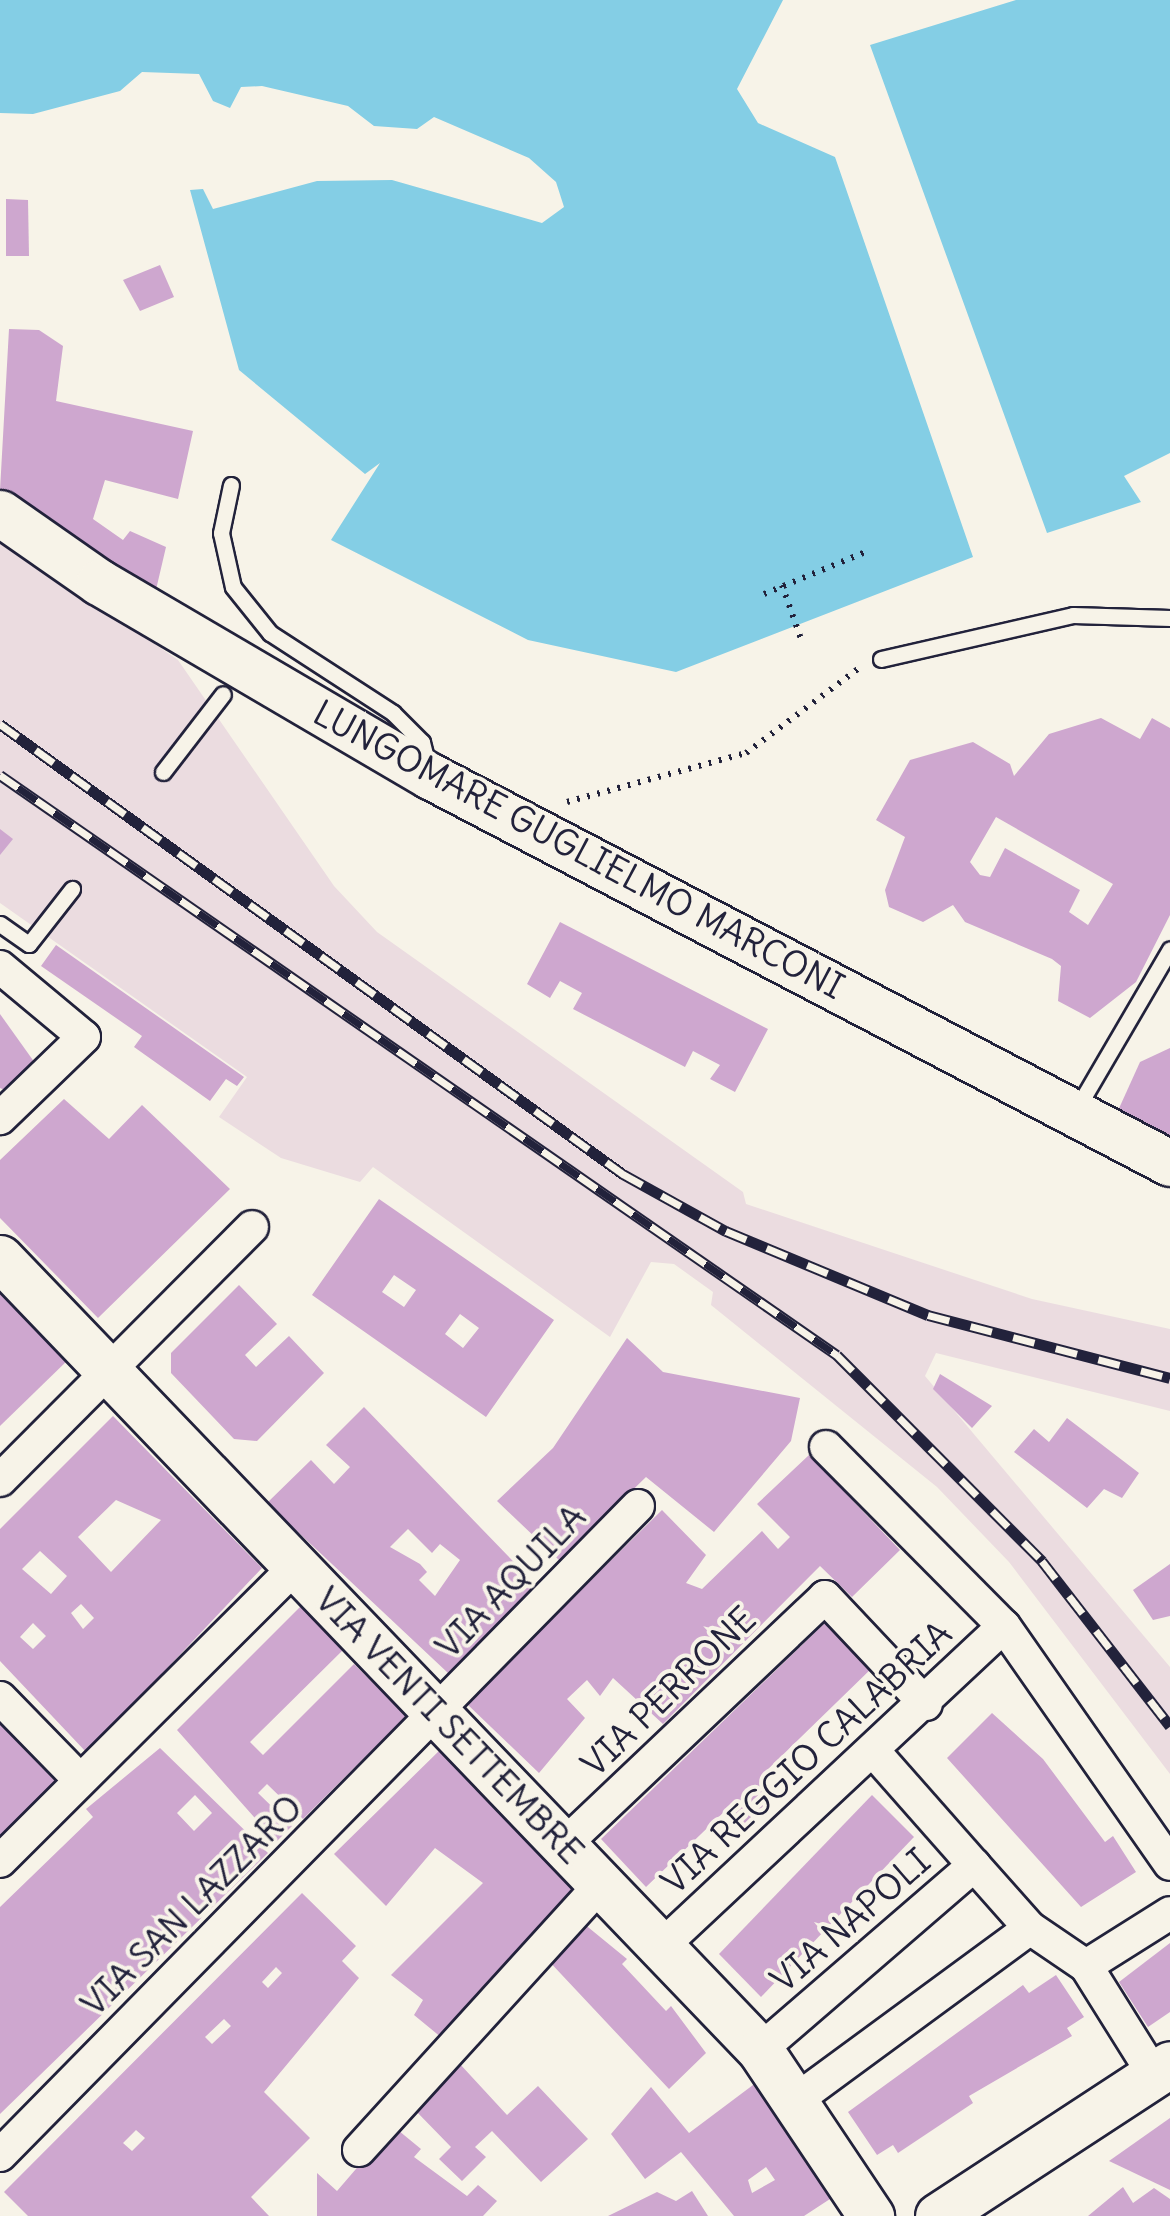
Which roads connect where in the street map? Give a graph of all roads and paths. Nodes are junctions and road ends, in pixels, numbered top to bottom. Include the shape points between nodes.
1 (231, 485) dead end
2 (0, 513) edge
3 (868, 551) dead end
4 (782, 585) junction
5 (764, 594) dead end
6 (1170, 618) edge
7 (801, 639) dead end
8 (880, 659) joint
9 (223, 694) dead end
10 (163, 772) dead end
11 (430, 776) junction
12 (532, 832) junction
13 (72, 889) dead end
14 (0, 924) edge
15 (1170, 949) edge
16 (0, 967) edge
17 (1074, 1114) junction
18 (0, 1118) edge
19 (1170, 1163) edge
20 (252, 1227) dead end
21 (0, 1258) edge
22 (109, 1371) junction
23 (826, 1447) dead end
24 (0, 1480) edge
25 (638, 1506) dead end
26 (295, 1566) junction
27 (1004, 1626) junction
28 (0, 1698) edge
29 (926, 1704) junction
30 (438, 1712) junction
31 (876, 1754) junction
32 (80, 1779) junction
33 (566, 1843) junction
34 (0, 1861) edge
35 (1170, 1864) edge
36 (974, 1865) junction
37 (603, 1882) junction
38 (1170, 1913) edge
39 (1030, 1928) junction
40 (662, 1946) junction
41 (1086, 1966) junction
42 (760, 2050) junction
43 (1162, 2069) edge
44 (796, 2100) junction
45 (360, 2150) dead end
46 (0, 2155) edge
47 (870, 2216) edge
48 (938, 2216) edge

1 - 11 lane via 220,533 234,587 267,637 393,713 422,742
2 - 11 street, LUNGOMARE GUGLIELMO MARCONI via 99,582
3 - 4 path
4 - 5 path
4 - 7 path
6 - 8 lane via 1073,615
8 - 12 path via 746,752 572,798
9 - 10 lane
11 - 12 street, LUNGOMARE GUGLIELMO MARCONI
12 - 17 street, LUNGOMARE GUGLIELMO MARCONI
13 - 14 lane via 29,944
15 - 17 lane
16 - 18 street via 84,1037
17 - 19 street, LUNGOMARE GUGLIELMO MARCONI
20 - 22 street
21 - 22 street, VIA VENTI SETTEMBRE
22 - 24 street
22 - 26 street, VIA VENTI SETTEMBRE
23 - 27 street
25 - 30 street, VIA AQUILA
26 - 30 street, VIA VENTI SETTEMBRE
26 - 32 street
27 - 29 street, VIA REGGIO CALABRIA
27 - 35 street
28 - 32 street
29 - 31 street, VIA REGGIO CALABRIA
29 - 33 street, VIA PERRONE via 825,1596
30 - 33 street, VIA VENTI SETTEMBRE
30 - 46 street, VIA SAN LAZZARO
31 - 36 street
31 - 40 street, VIA REGGIO CALABRIA
32 - 34 street
33 - 37 street, VIA VENTI SETTEMBRE
36 - 39 street, VIA NAPOLI
36 - 42 street, VIA NAPOLI
37 - 40 street, VIA VENTI SETTEMBRE
37 - 45 street
38 - 41 street
39 - 41 street, VIA NAPOLI
39 - 44 street
40 - 42 street, VIA VENTI SETTEMBRE
41 - 43 street
42 - 44 street, VIA VENTI SETTEMBRE
43 - 48 street
44 - 47 street, VIA VENTI SETTEMBRE

